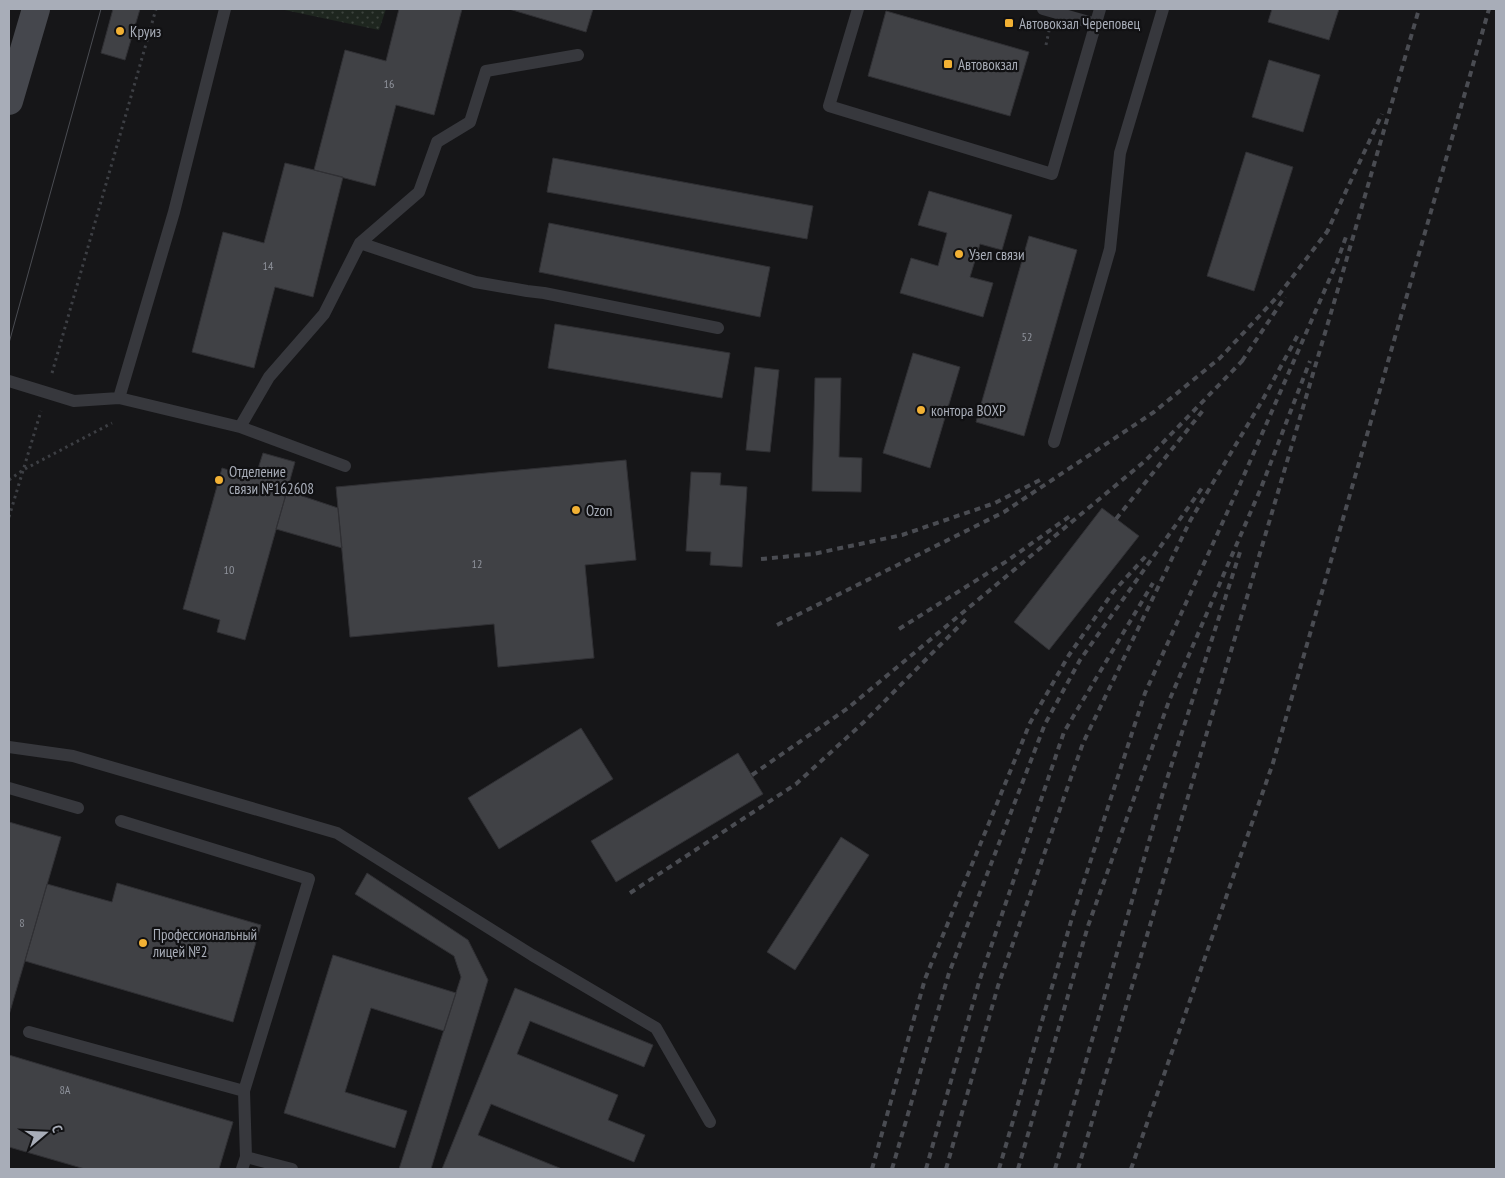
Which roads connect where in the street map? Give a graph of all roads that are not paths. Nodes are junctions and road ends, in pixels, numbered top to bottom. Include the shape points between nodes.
1 (36, 9) edge
2 (225, 9) edge
3 (858, 9) edge
4 (1043, 9) edge
5 (1100, 9) edge
6 (1163, 9) edge
7 (1096, 24) junction
8 (578, 55) dead end
9 (9, 101) edge
10 (360, 243) junction
11 (718, 328) dead end
12 (9, 381) edge
13 (119, 398) junction
14 (240, 427) junction
15 (1054, 442) dead end
16 (345, 466) dead end
17 (9, 747) edge
18 (9, 788) edge
19 (78, 808) dead end
20 (122, 821) dead end
21 (29, 1032) dead end
22 (244, 1091) junction
23 (710, 1122) dead end
24 (244, 1163) edge
25 (292, 1169) edge

1 - 9 street
2 - 13 lane via 174,212
3 - 7 lane via 829,106 1052,174
4 - 7 lane
5 - 7 lane
6 - 15 lane via 1120,153 1110,249
8 - 10 lane via 486,71 470,122 437,142 419,192
10 - 11 lane via 474,282 544,292
10 - 14 lane via 324,314 269,377
12 - 13 lane via 74,401
13 - 14 lane
14 - 16 lane
17 - 23 lane via 73,756 337,833 656,1028
18 - 19 lane
20 - 22 lane via 309,880
21 - 22 lane
22 - 24 lane
24 - 25 lane

